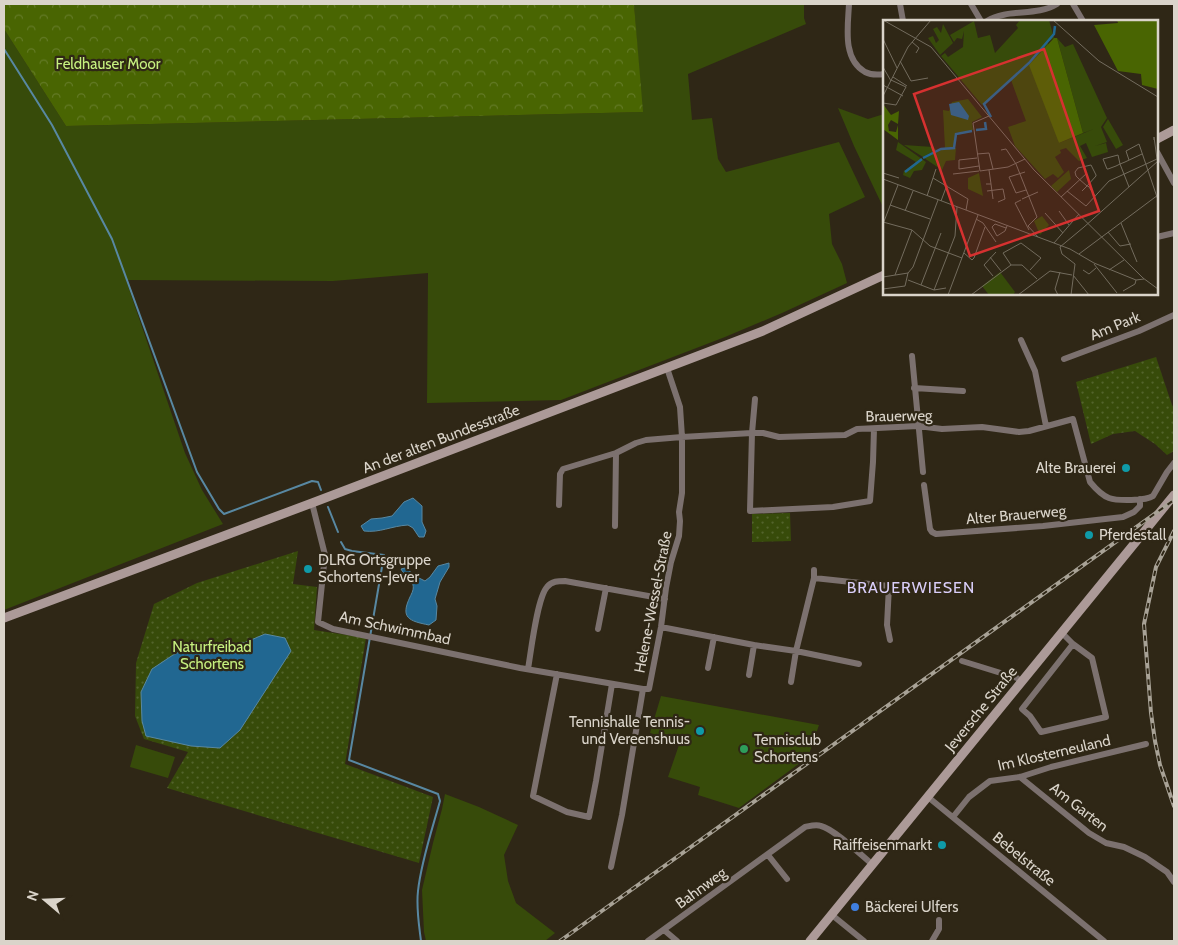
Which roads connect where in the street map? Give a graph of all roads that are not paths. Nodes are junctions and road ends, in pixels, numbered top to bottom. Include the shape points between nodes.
1 (849, 4) edge
2 (900, 4) edge
3 (971, 4) edge
4 (1057, 4) edge
5 (1073, 4) edge
6 (903, 20) edge
7 (979, 20) edge
8 (989, 20) edge
9 (1082, 20) edge
10 (883, 74) edge
11 (1174, 130) edge
12 (1158, 138) edge
13 (1158, 154) edge
14 (1174, 183) edge
15 (1174, 233) edge
16 (1158, 237) edge
17 (883, 275) edge
18 (1174, 315) edge
19 (1021, 340) dead end
20 (912, 356) dead end
21 (1064, 360) dead end
22 (667, 368) junction
23 (914, 388) junction
24 (963, 391) dead end
25 (756, 399) dead end
26 (918, 426) junction
27 (1046, 426) junction
28 (874, 429) junction
29 (752, 433) junction
30 (682, 437) junction
31 (616, 453) junction
32 (1174, 463) edge
33 (923, 472) dead end
34 (924, 485) dead end
35 (1174, 495) edge
36 (1140, 499) junction
37 (312, 503) junction
38 (559, 505) dead end
39 (615, 526) dead end
40 (814, 570) dead end
41 (814, 578) junction
42 (606, 588) junction
43 (665, 599) junction
44 (4, 618) edge
45 (661, 627) junction
46 (598, 629) dead end
47 (1062, 633) junction
48 (714, 637) junction
49 (890, 640) dead end
50 (1073, 644) junction
51 (754, 645) junction
52 (796, 651) junction
53 (962, 661) dead end
54 (859, 664) dead end
55 (708, 668) dead end
56 (528, 669) junction
57 (557, 674) junction
58 (749, 675) dead end
59 (792, 682) dead end
60 (1021, 682) junction
61 (612, 684) junction
62 (643, 689) junction
63 (1146, 744) dead end
64 (1020, 777) junction
65 (928, 797) junction
66 (953, 817) junction
67 (768, 855) junction
68 (873, 865) junction
69 (611, 867) dead end
70 (787, 879) dead end
71 (1174, 882) edge
72 (832, 915) junction
73 (939, 920) dead end
74 (664, 930) junction
75 (648, 941) edge
76 (677, 941) edge
77 (810, 941) edge
78 (864, 941) edge
79 (932, 941) edge
80 (1104, 941) edge

1 - 10 street via 852,57 859,68 868,73
2 - 6 street
3 - 7 street
4 - 8 street
5 - 9 street
11 - 12 street
13 - 14 street
15 - 16 street
17 - 22 street, An der alten Bundesstraße via 763,331
18 - 21 street, Am Park
19 - 27 street via 1035,371
20 - 23 street
22 - 30 street, Helene-Wessel-Straße via 680,407
22 - 37 street, An der alten Bundesstraße
23 - 24 street
23 - 26 street
25 - 29 street
26 - 27 street, Brauerweg via 942,429 982,427 1019,432
26 - 28 street, Brauerweg
26 - 33 street
27 - 36 street, Brauerweg via 1073,419 1090,482 1095,489 1111,499
28 - 29 street, Brauerweg via 857,429 845,435 779,438
28 - 29 street via 870,501 833,507 750,511
29 - 30 street, Brauerweg
30 - 31 street, Brauerweg via 646,440
30 - 43 street, Helene-Wessel-Straße via 679,536
31 - 38 street, Brauerweg via 563,469
31 - 39 street
32 - 36 street via 1153,496
34 - 36 street, Alter Brauerweg via 930,530 936,534 1124,517 1140,506
35 - 47 street, Jeversche Straße
37 - 44 street, An der alten Bundesstraße
37 - 56 street, Am Schwimmbad via 325,555 318,622 333,629
40 - 41 street
41 - 49 street via 889,586 887,625
41 - 52 street
42 - 43 street
42 - 46 street
42 - 56 street via 565,581 556,581 546,588 537,611
43 - 45 street, Helene-Wessel-Straße
45 - 48 street
45 - 62 street, Helene-Wessel-Straße via 649,689
47 - 50 street
47 - 60 street, Jeversche Straße
48 - 51 street
48 - 55 street
50 - 50 street via 1092,658 1106,717 1041,732 1022,709
51 - 52 street
51 - 58 street
52 - 54 street
52 - 59 street
53 - 60 street
56 - 57 street, Helene-Wessel-Straße
57 - 61 street, Helene-Wessel-Straße
57 - 61 street via 532,796 568,812 589,817
60 - 65 street, Jeversche Straße
61 - 62 street, Helene-Wessel-Straße
62 - 69 street
63 - 64 street, Im Klosterneuland
64 - 66 street, Im Klosterneuland via 990,781 968,797
64 - 71 street, Am Garten via 1089,833 1145,857
65 - 66 street, Bebelstraße
65 - 68 street, Jeversche Straße
66 - 80 street, Bebelstraße
67 - 68 street, Bahnweg via 805,827 813,825 832,832
67 - 70 street
67 - 74 street, Bahnweg
68 - 72 street, Jeversche Straße
72 - 77 street, Jeversche Straße
72 - 78 street
73 - 79 street via 939,930
74 - 75 street, Bahnweg
74 - 76 street

